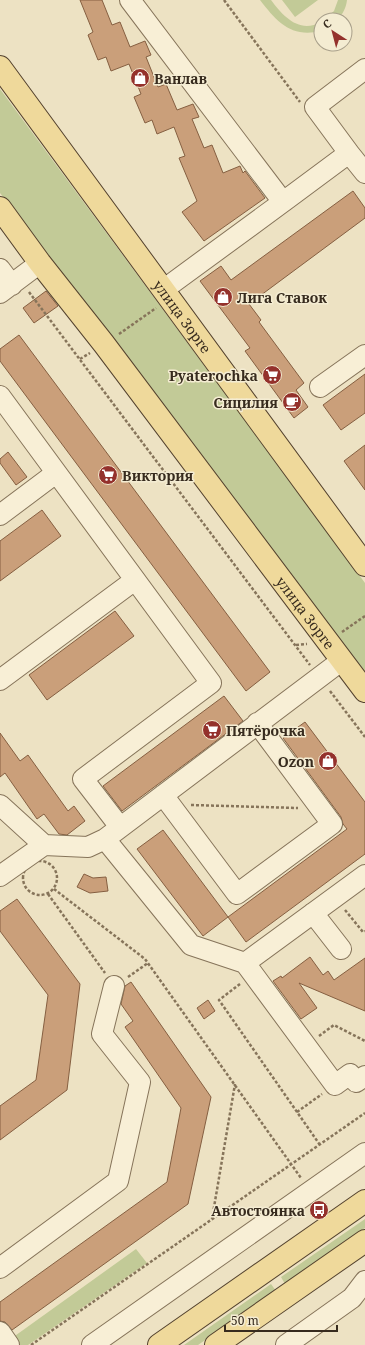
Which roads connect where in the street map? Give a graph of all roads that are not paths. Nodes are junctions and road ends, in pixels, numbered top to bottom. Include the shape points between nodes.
1 (130, 0) edge
2 (0, 67) edge
3 (365, 69) edge
4 (349, 153) junction
5 (365, 173) edge
6 (283, 202) junction
7 (0, 208) edge
8 (40, 263) junction
9 (8, 282) edge
10 (166, 294) junction
11 (365, 355) edge
12 (320, 387) dead end
13 (0, 396) edge
14 (56, 473) junction
15 (0, 515) edge
16 (365, 565) edge
17 (135, 580) junction
18 (342, 660) junction
19 (0, 680) edge
20 (365, 691) edge
21 (257, 724) junction
22 (167, 800) junction
23 (0, 804) edge
24 (120, 827) junction
25 (105, 839) junction
26 (44, 845) junction
27 (365, 875) edge
28 (0, 876) edge
29 (313, 913) junction
30 (341, 949) dead end
31 (249, 968) junction
32 (114, 986) road end
33 (365, 1076) edge
34 (365, 1153) edge
35 (365, 1201) edge
36 (365, 1241) edge
37 (0, 1268) edge
38 (365, 1281) edge
39 (0, 1332) edge
40 (9, 1345) edge
41 (92, 1345) edge
42 (159, 1345) edge
43 (216, 1345) edge
44 (286, 1345) edge

1 - 6 lane
2 - 10 main road, улица Зорге
3 - 4 lane via 315,107
4 - 5 lane
4 - 6 lane
6 - 10 lane
7 - 8 main road, улица Зорге
8 - 9 lane
8 - 18 main road, улица Зорге
10 - 16 main road, улица Зорге
11 - 12 lane
13 - 14 lane
14 - 15 lane
14 - 17 lane
17 - 19 lane
17 - 24 lane via 211,683 83,779
18 - 20 main road, улица Зорге
18 - 21 lane
21 - 22 lane
21 - 22 lane via 332,824 237,894
22 - 24 lane
23 - 26 lane
24 - 25 lane
25 - 26 lane via 88,847
25 - 31 lane via 190,945
26 - 28 lane
27 - 29 lane
29 - 30 lane
29 - 31 lane
31 - 33 lane via 335,1085 350,1074 356,1082
32 - 37 lane via 102,1034 140,1082 118,1181
34 - 41 lane
35 - 42 main road
36 - 43 main road
38 - 44 lane via 352,1298
39 - 40 lane

